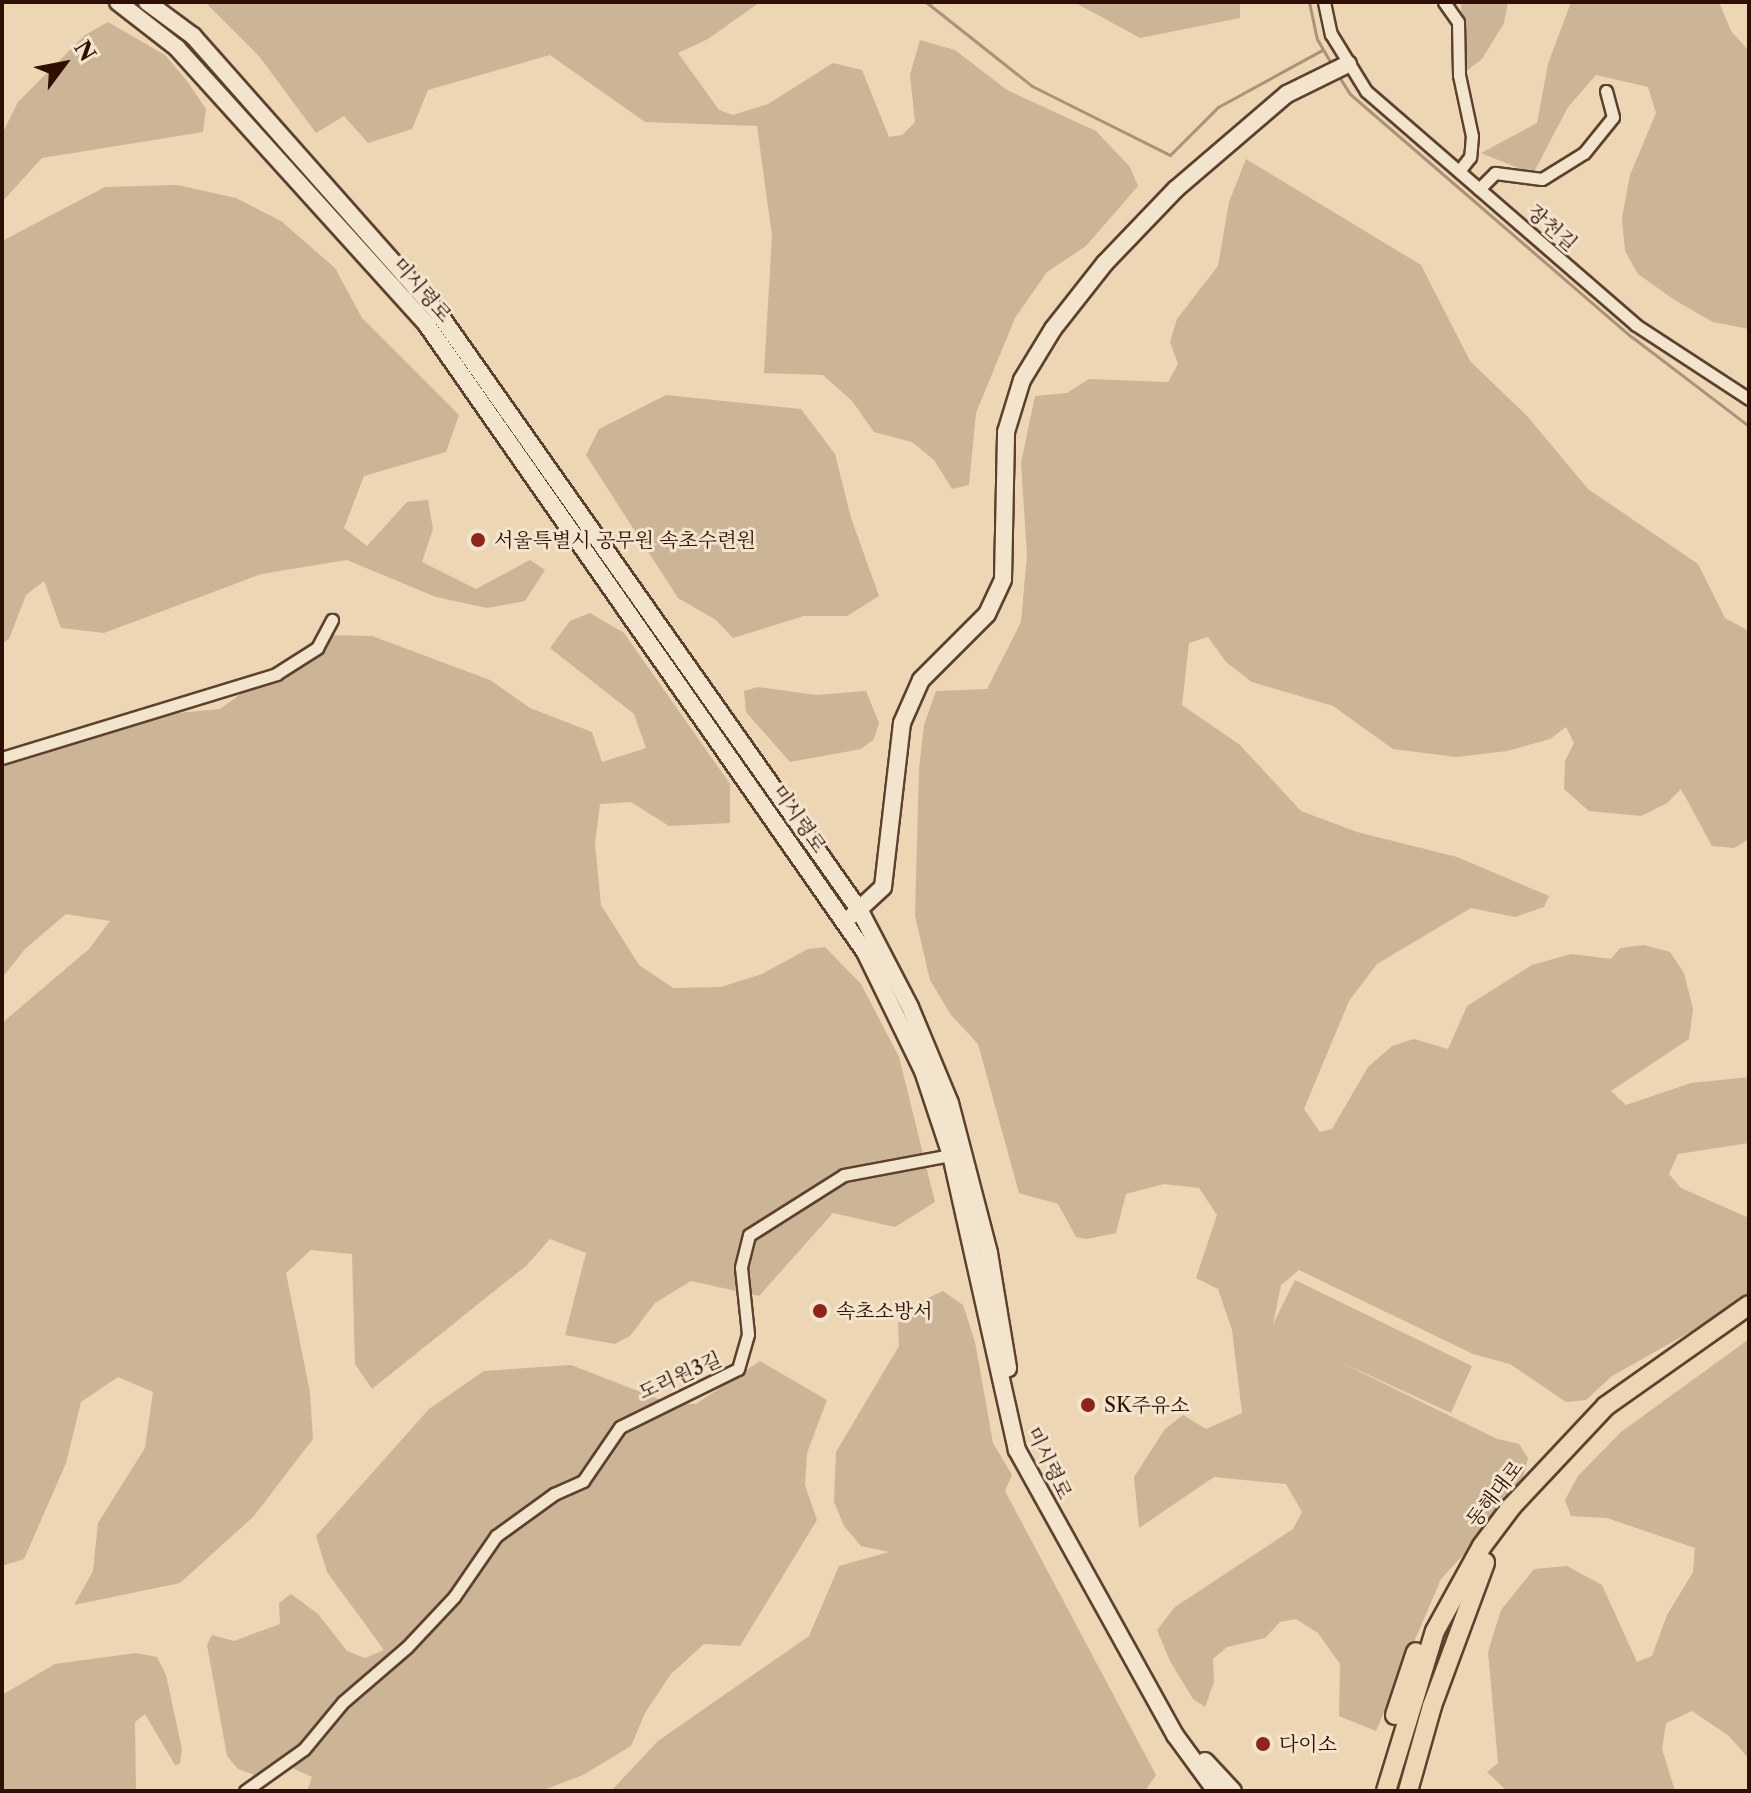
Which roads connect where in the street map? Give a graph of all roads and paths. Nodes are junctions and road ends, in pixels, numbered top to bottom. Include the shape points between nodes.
1 (118, 2) edge
2 (147, 2) edge
3 (1324, 2) edge
4 (1444, 2) edge
5 (1346, 65) junction
6 (1606, 91) dead end
7 (1459, 171) junction
8 (1479, 189) junction
9 (1749, 399) edge
10 (332, 620) dead end
11 (2, 758) edge
12 (860, 911) junction
13 (845, 920) junction
14 (951, 1155) junction
15 (1749, 1305) edge
16 (1749, 1315) edge
17 (1479, 1563) junction
18 (245, 1791) edge
19 (1216, 1791) edge
20 (1233, 1791) edge
21 (1373, 1791) edge
22 (1386, 1791) edge
23 (1397, 1791) edge
24 (1408, 1791) edge

1 - 13 main road, 미시령로 via 177,48 427,325
2 - 12 main road, 미시령로 via 193,36 439,314
3 - 5 street, 장천길
4 - 7 street via 1458,22 1459,75 1472,136 1470,157
5 - 7 street, 장천길 via 1366,91
5 - 12 main road via 1287,94 1176,189 1096,274 1022,380 1006,432 1003,579 987,614 921,680 902,723 883,887
6 - 8 street via 1613,117 1584,153 1542,179 1495,173
7 - 8 street, 장천길
8 - 9 street, 장천길 via 1636,325
10 - 11 street via 317,648 276,674
12 - 13 main road
12 - 20 main road, 미시령로 via 910,1007 950,1103 976,1195 1012,1394 1030,1454 1173,1713 1203,1759
13 - 14 main road, 미시령로 via 907,1034
14 - 18 street, 도리원3길 via 844,1175 755,1229 741,1267 748,1334 738,1369 620,1427 583,1481 554,1494 496,1536 454,1597 407,1647 343,1702 304,1749
14 - 19 main road, 미시령로 via 1017,1450 1175,1735
15 - 17 main road, 동해대로 via 1636,1382 1581,1428 1529,1483
16 - 17 main road, 동해대로 via 1671,1366 1592,1433
17 - 21 main road via 1447,1590 1420,1640
17 - 22 main road, 동해대로 via 1435,1631
17 - 23 main road, 동해대로 via 1440,1653
17 - 24 main road

